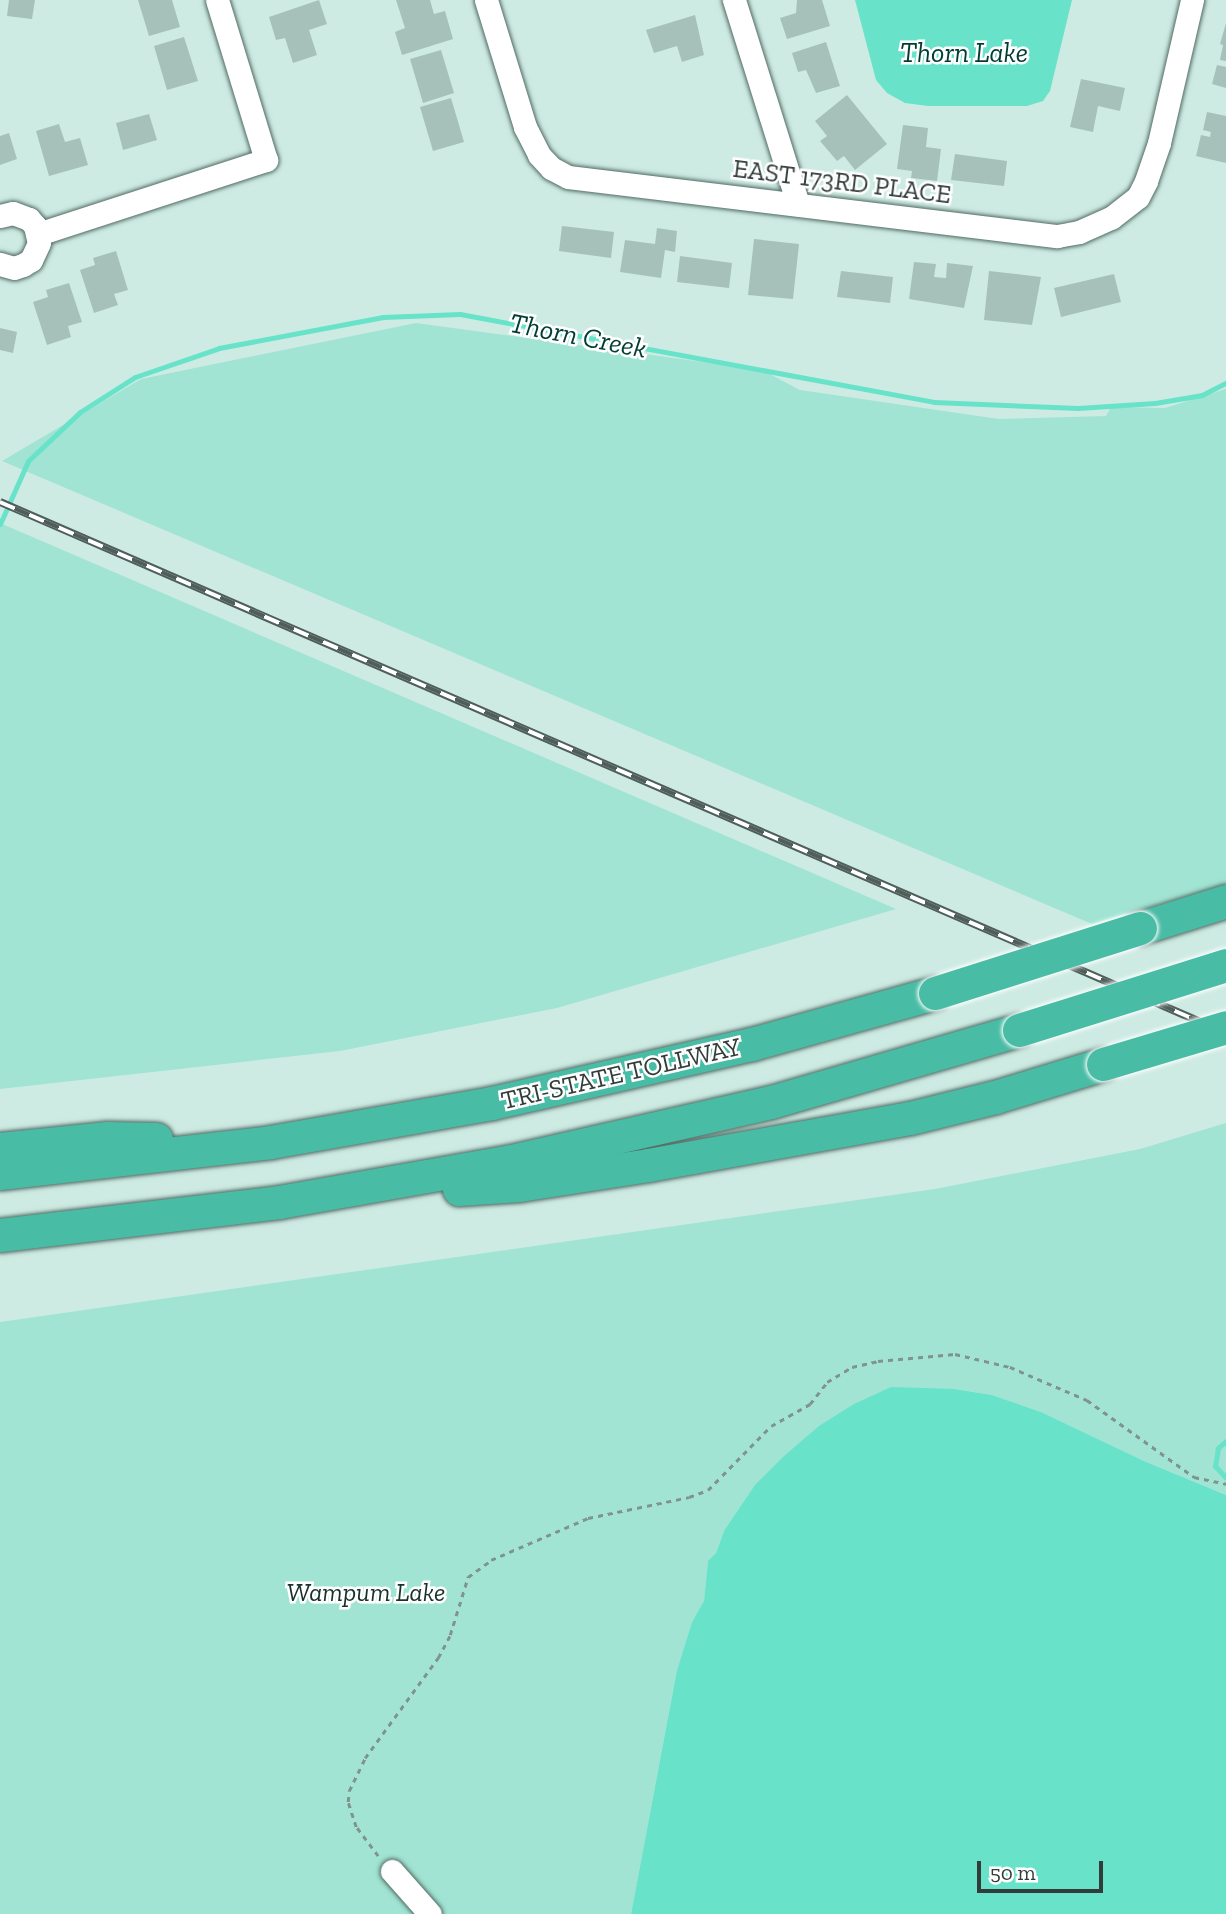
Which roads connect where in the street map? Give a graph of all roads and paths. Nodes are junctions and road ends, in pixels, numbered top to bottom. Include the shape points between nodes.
1 (217, 0) edge
2 (486, 0) edge
3 (734, 0) edge
4 (1192, 0) edge
5 (798, 204) junction
6 (0, 216) edge
7 (38, 234) junction
8 (0, 264) edge
9 (1226, 901) edge
10 (1226, 965) edge
11 (1226, 1027) edge
12 (271, 1142) junction
13 (0, 1149) edge
14 (0, 1173) edge
15 (279, 1202) junction
16 (0, 1235) edge
17 (1226, 1484) edge
18 (392, 1871) joint
19 (430, 1914) edge

1 - 7 street via 266,160
2 - 5 street, EAST 173RD PLACE via 525,127 551,168 568,177
3 - 5 street
4 - 5 street, EAST 173RD PLACE via 1154,164 1138,197 1095,226 1058,236
6 - 7 street via 22,215
7 - 8 street via 31,260 14,268
9 - 12 highway, TRI-STATE TOLLWAY, bridge via 934,993 752,1044 579,1085
10 - 15 highway, bridge via 794,1096 602,1143
11 - 15 highway, bridge via 910,1118 519,1185
12 - 13 highway via 107,1138
12 - 14 highway, TRI-STATE TOLLWAY
15 - 16 highway
17 - 18 path via 1194,1478 1087,1400 1010,1367 955,1354 852,1367 827,1382 810,1404 771,1426 708,1490 588,1518 491,1560 468,1577 438,1658 365,1758 349,1791 356,1827
18 - 19 street

